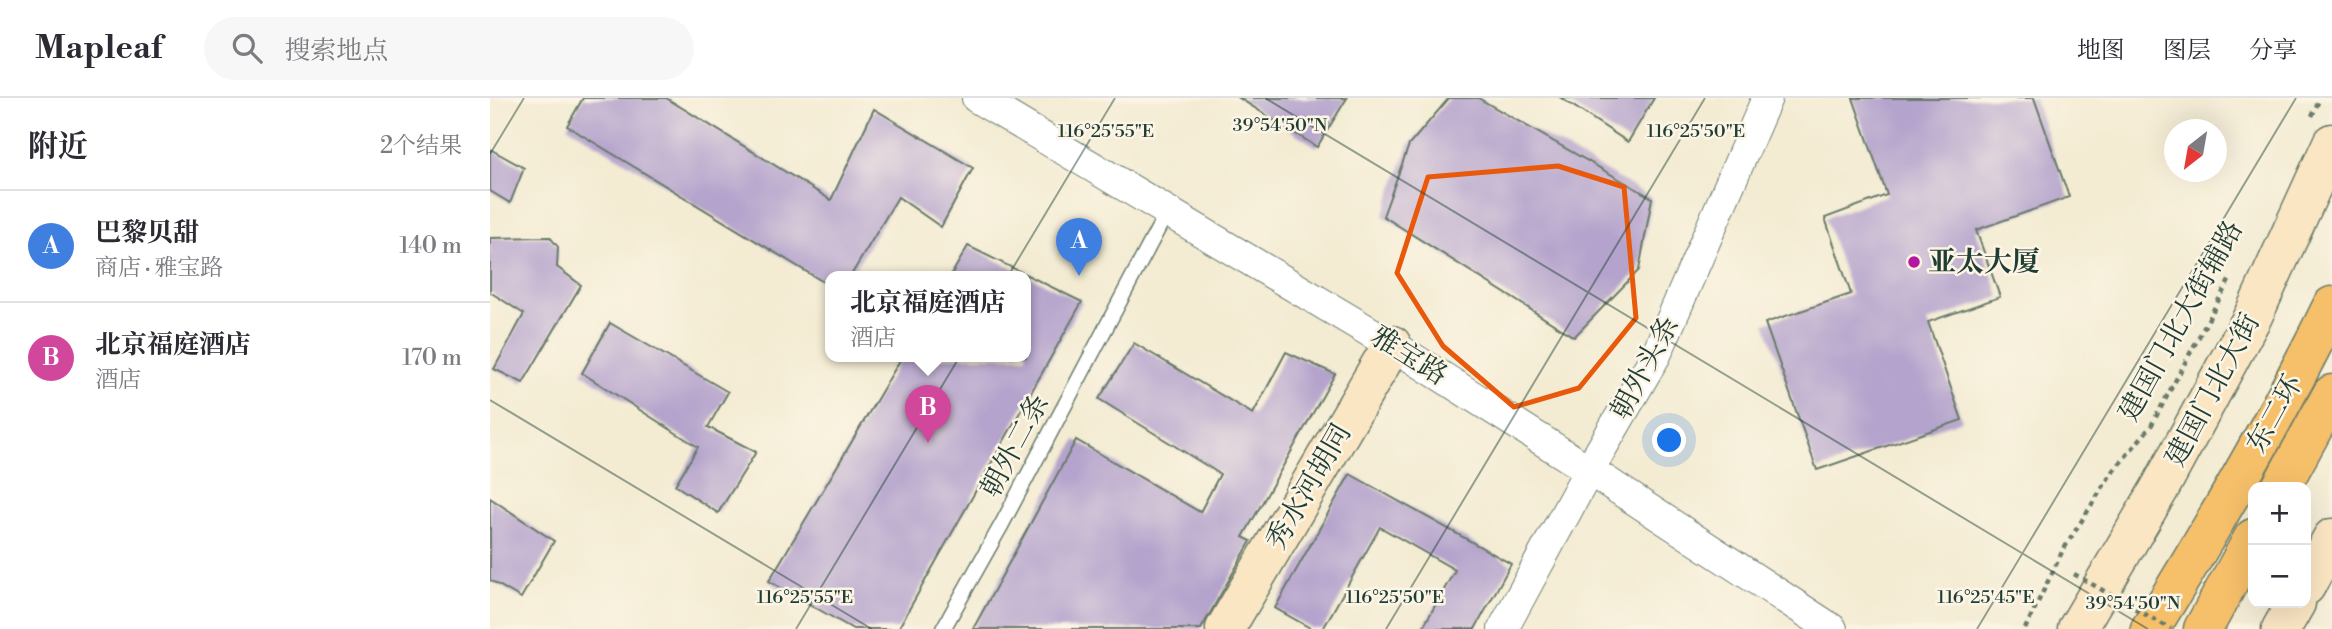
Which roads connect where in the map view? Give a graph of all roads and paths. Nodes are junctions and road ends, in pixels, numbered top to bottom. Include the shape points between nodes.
1 (977, 98) edge
2 (1767, 98) edge
3 (2320, 98) edge
4 (2320, 133) edge
5 (1168, 210) junction
6 (2235, 270) dead end
7 (2332, 306) edge
8 (1392, 345) junction
9 (2332, 394) edge
10 (1589, 470) junction
11 (2284, 482) edge
12 (2332, 538) edge
13 (2249, 545) edge
14 (2074, 574) dead end
15 (2311, 577) edge
16 (2293, 608) edge
17 (943, 629) edge
18 (1226, 629) edge
19 (1503, 629) edge
20 (1832, 629) edge
21 (2025, 629) edge
22 (2077, 629) edge
23 (2150, 629) edge
24 (2171, 629) edge
25 (2203, 629) edge
26 (2281, 629) edge

1 - 5 street, 雅宝路
2 - 10 street, 朝外头条 via 1656,355
3 - 4 path
4 - 22 street, 建国门北大街 via 2253,316
5 - 8 street, 雅宝路
5 - 17 lane, 朝外二条
6 - 21 path, 建国门北大街辅路 via 2151,426 2111,474 2062,552
7 - 23 highway, 东二环
8 - 10 street, 雅宝路
8 - 18 street, 秀水河胡同
9 - 11 highway, 东二环
10 - 19 street, 朝外头条
10 - 20 street, 雅宝路
12 - 15 street
13 - 25 highway
14 - 24 path, bridge
16 - 26 street

